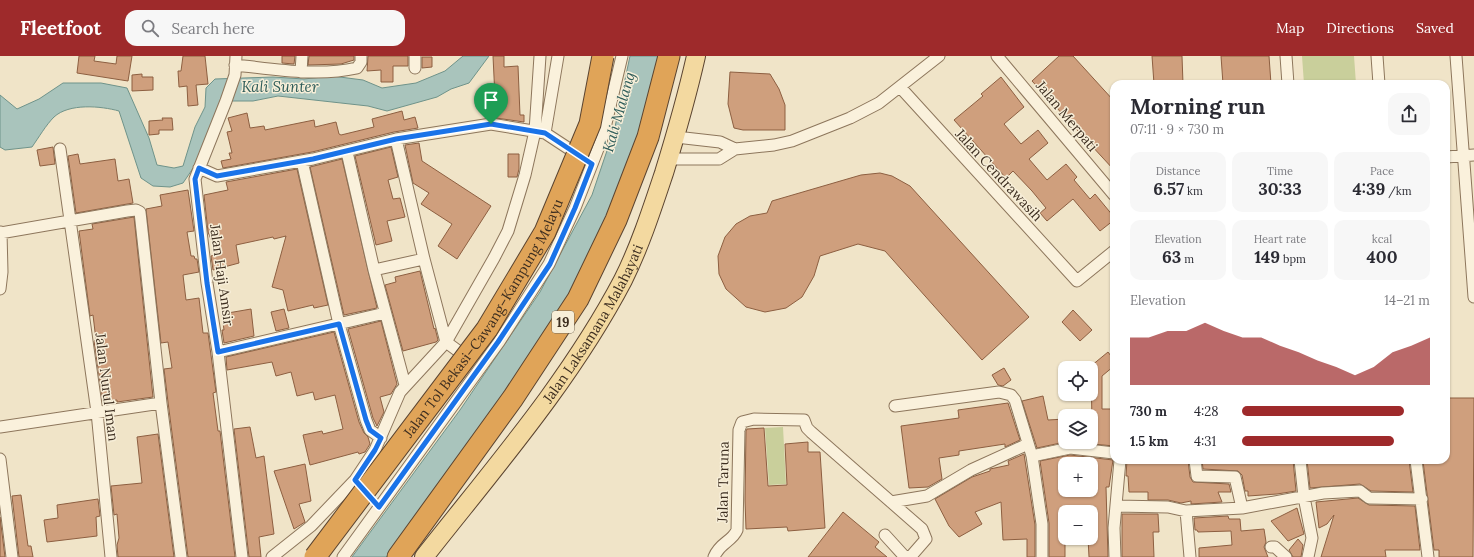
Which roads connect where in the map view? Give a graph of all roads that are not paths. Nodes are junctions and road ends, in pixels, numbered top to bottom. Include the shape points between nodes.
1 (302, 56) edge
2 (361, 56) edge
3 (415, 56) edge
4 (540, 56) edge
5 (558, 56) edge
6 (603, 56) edge
7 (622, 56) edge
8 (670, 56) edge
9 (696, 56) edge
10 (939, 56) edge
11 (997, 56) edge
12 (1286, 56) edge
13 (1377, 56) edge
14 (1456, 56) edge
15 (235, 65) edge
16 (415, 68) dead end
17 (301, 72) junction
18 (1288, 80) edge
19 (1380, 80) edge
20 (900, 87) junction
21 (540, 132) junction
22 (676, 137) junction
23 (396, 139) junction
24 (60, 149) dead end
25 (735, 149) junction
26 (347, 152) junction
27 (1469, 156) edge
28 (1450, 157) edge
29 (668, 159) junction
30 (302, 161) junction
31 (592, 164) junction
32 (199, 168) junction
33 (1110, 190) edge
34 (69, 222) junction
35 (0, 232) edge
36 (1110, 254) edge
37 (424, 259) junction
38 (374, 270) junction
39 (0, 289) edge
40 (1474, 297) edge
41 (385, 313) junction
42 (339, 324) junction
43 (446, 342) junction
44 (218, 352) junction
45 (481, 366) junction
46 (405, 386) junction
47 (161, 403) junction
48 (895, 406) dead end
49 (97, 412) junction
50 (0, 427) edge
51 (381, 438) junction
52 (1028, 444) junction
53 (1110, 453) edge
54 (1032, 456) junction
55 (0, 459) edge
56 (1120, 464) edge
57 (1196, 464) edge
58 (1300, 464) edge
59 (1417, 464) edge
60 (355, 480) junction
61 (1304, 496) junction
62 (1422, 499) junction
63 (891, 502) junction
64 (1116, 506) junction
65 (379, 507) junction
66 (1242, 508) junction
67 (1186, 511) junction
68 (885, 535) dead end
69 (1271, 547) dead end
70 (12, 557) edge
71 (111, 557) edge
72 (181, 557) edge
73 (242, 557) edge
74 (272, 557) edge
75 (316, 557) edge
76 (343, 557) edge
77 (398, 557) edge
78 (424, 557) edge
79 (714, 557) edge
80 (905, 557) edge
81 (1042, 557) edge
82 (1115, 557) edge
83 (1190, 557) edge
84 (1286, 557) edge
85 (1308, 557) edge
86 (1428, 557) edge

1 - 17 street
2 - 17 street via 357,68
3 - 16 street
4 - 21 street
5 - 21 street
6 - 75 highway, Jalan Tol Bekasi–Cawang–Kampung Melayu, bridge via 590,124 545,232 487,329
7 - 31 street via 602,136
8 - 77 highway, 19 via 648,137 616,220 578,299 513,398
9 - 22 main road, Jalan Laksamana Malahayati
10 - 20 street
11 - 33 street, Jalan Merpati
12 - 18 street
13 - 19 street
14 - 27 street
15 - 17 street
15 - 32 street, Jalan Haji Amsir via 226,101
20 - 25 street via 879,103 814,133 774,146
20 - 36 street, Jalan Cendrawasih via 1077,281
21 - 23 street via 491,124
21 - 31 street
21 - 43 street via 508,231
22 - 25 street via 720,142
22 - 29 main road, Jalan Laksamana Malahayati
23 - 26 street
23 - 37 street
24 - 34 street, Jalan Nurul Iman
25 - 29 street via 719,159
26 - 30 street
26 - 38 street
27 - 28 street
27 - 40 street
29 - 78 main road, Jalan Laksamana Malahayati via 640,242 623,279 578,356
30 - 32 street via 217,176
30 - 42 street
31 - 45 street via 550,264
32 - 44 street, Jalan Haji Amsir via 195,179
34 - 35 street
34 - 47 street via 136,210 140,212
34 - 49 street, Jalan Nurul Iman
35 - 39 street
37 - 38 street
37 - 43 street
38 - 41 street
41 - 42 street
41 - 46 street
42 - 44 street
42 - 51 street via 366,420 370,430
43 - 45 street
43 - 46 street
44 - 73 street, Jalan Haji Amsir
45 - 65 street
46 - 51 street via 400,392
47 - 49 street
47 - 72 street
48 - 52 street via 1005,392 1011,394 1015,400
49 - 50 street
49 - 71 street, Jalan Nurul Iman
51 - 60 street
52 - 54 street
52 - 63 street via 971,470 927,496
53 - 54 street via 1070,448
54 - 81 street via 1042,524
55 - 70 street
56 - 64 street
57 - 66 street via 1197,476 1235,477
58 - 61 street
59 - 62 street
60 - 65 street
60 - 74 street via 311,526
61 - 62 street via 1360,491 1369,498
61 - 66 street
61 - 85 street via 1312,538
62 - 86 street
63 - 79 street, Jalan Taruna via 811,432 804,420 754,419 742,422 739,430 737,530 734,536 723,543
63 - 80 street via 922,529 926,536 912,555
64 - 67 street via 1162,507
64 - 82 street
65 - 76 street
66 - 67 street
67 - 83 street
68 - 80 street
69 - 84 street via 1278,549

